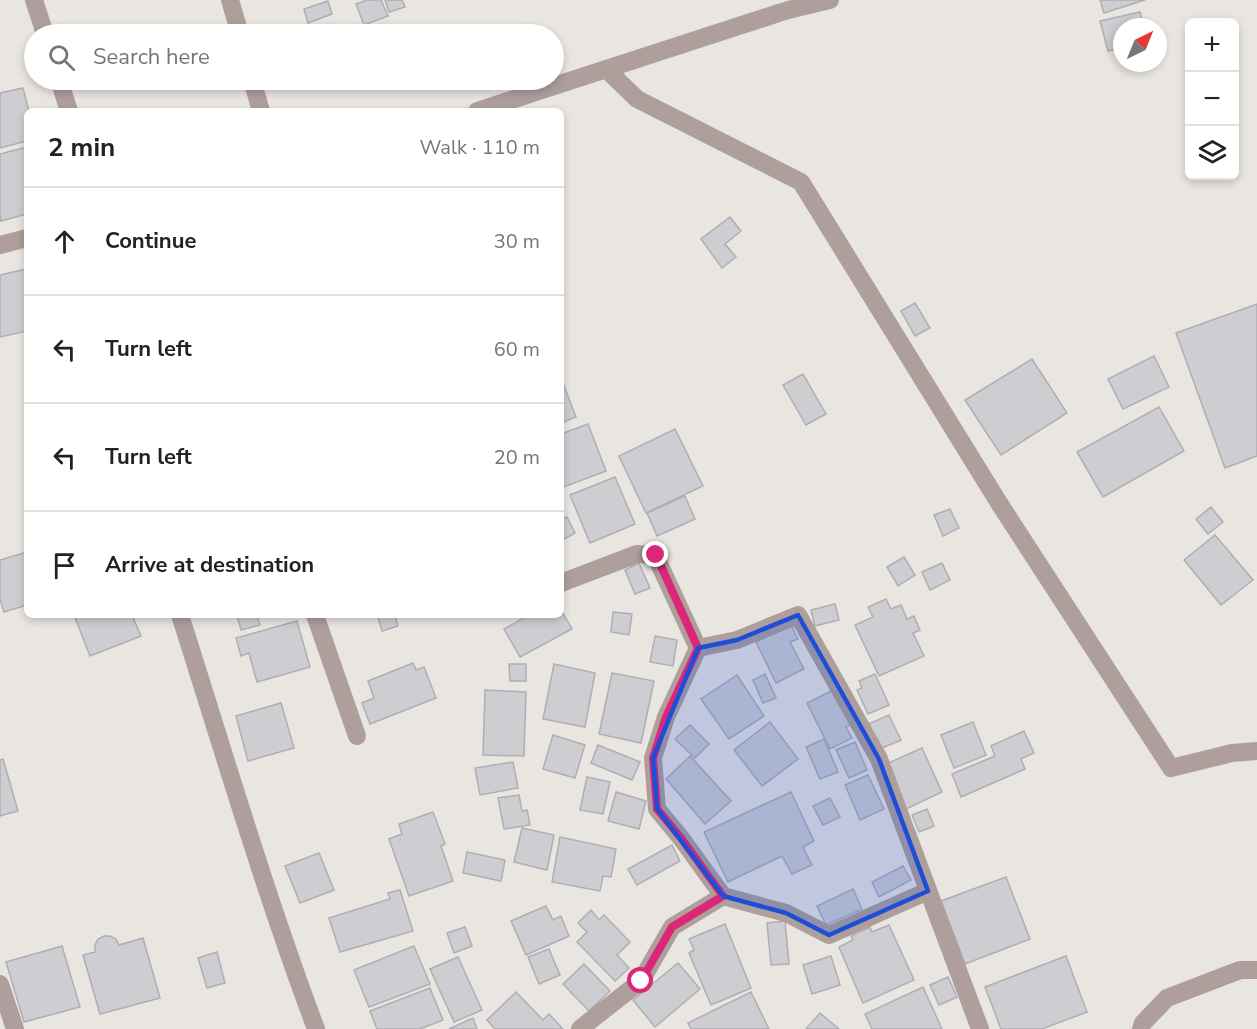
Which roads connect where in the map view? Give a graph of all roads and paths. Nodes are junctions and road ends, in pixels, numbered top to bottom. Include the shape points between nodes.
1 (34, 0) edge
2 (230, 0) edge
3 (830, 0) edge
4 (42, 24) edge
5 (237, 24) edge
6 (606, 69) junction
7 (564, 83) edge
8 (62, 90) edge
9 (255, 90) edge
10 (542, 90) edge
11 (68, 108) edge
12 (260, 108) edge
13 (486, 108) edge
14 (24, 239) edge
15 (0, 245) edge
16 (564, 582) edge
17 (181, 618) edge
18 (316, 618) edge
19 (698, 648) junction
20 (357, 735) dead end
21 (1257, 752) edge
22 (928, 891) junction
23 (723, 896) junction
24 (1257, 970) edge
25 (0, 984) edge
26 (15, 1029) edge
27 (316, 1029) edge
28 (580, 1029) edge
29 (980, 1029) edge
30 (1141, 1029) edge

1 - 4 street
2 - 5 street
3 - 6 street
6 - 7 street
6 - 21 street via 637,99 801,182 999,503 1171,768 1232,753
8 - 11 street
9 - 12 street
10 - 13 street
14 - 15 street
16 - 19 street via 637,554 656,555
17 - 27 street
18 - 20 street
19 - 22 street via 737,640 798,615 879,759
19 - 23 street via 666,717 653,758 657,809
22 - 23 street via 829,935 786,913
22 - 29 street
23 - 28 street via 672,927 641,981
24 - 30 street via 1239,970 1167,998
25 - 26 street

